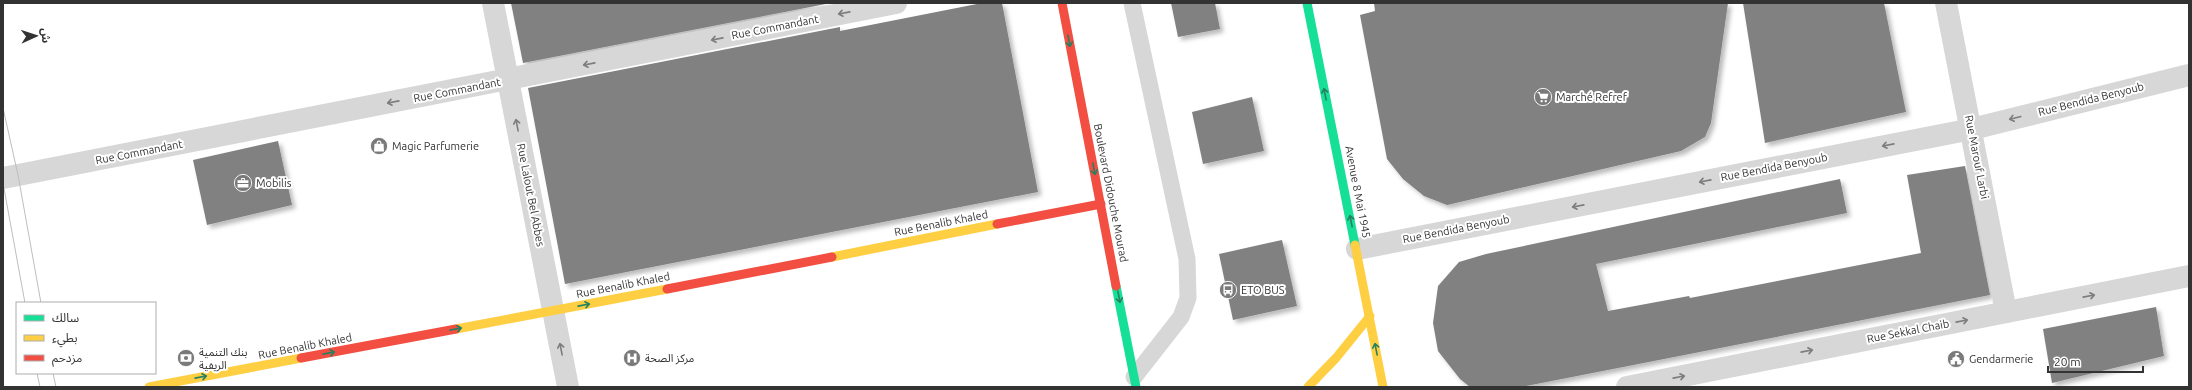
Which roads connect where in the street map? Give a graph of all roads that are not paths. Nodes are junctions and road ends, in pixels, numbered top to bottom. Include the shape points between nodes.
1 (494, 3) edge
2 (896, 3) edge
3 (1062, 3) edge
4 (1132, 3) edge
5 (1307, 3) edge
6 (1946, 3) edge
7 (2189, 75) edge
8 (508, 80) junction
9 (1972, 129) junction
10 (10, 177) edge
11 (1101, 204) junction
12 (1357, 249) junction
13 (2189, 276) edge
14 (554, 311) junction
15 (2006, 312) junction
16 (1370, 316) junction
17 (1135, 382) edge
18 (149, 387) edge
19 (568, 387) edge
20 (1308, 387) edge
21 (1383, 387) edge
22 (1627, 387) edge

1 - 8 street, Rue Lalout Bel Abbes
2 -> 8 street, Rue Commandant
3 -> 11 street, Boulevard Didouche Mourad
4 - 17 lane via 1187,258 1188,298 1181,317
12 -> 5 street, Avenue 8 Mai 1945
6 - 9 street, Rue Marouf Larbi
7 -> 9 street, Rue Bendida Benyoub
8 -> 10 street, Rue Commandant
14 -> 8 street, Rue Lalout Bel Abbes
9 -> 12 street, Rue Bendida Benyoub
9 - 15 street, Rue Marouf Larbi
14 -> 11 street, Rue Benalib Khaled
11 -> 17 street, Boulevard Didouche Mourad
12 - 16 street, Avenue 8 Mai 1945
15 -> 13 street, Rue Sekkal Chaib
18 -> 14 street, Rue Benalib Khaled
19 -> 14 street, Rue Lalout Bel Abbes
22 -> 15 street, Rue Sekkal Chaib
16 - 20 street
21 -> 16 street, Avenue 8 Mai 1945

